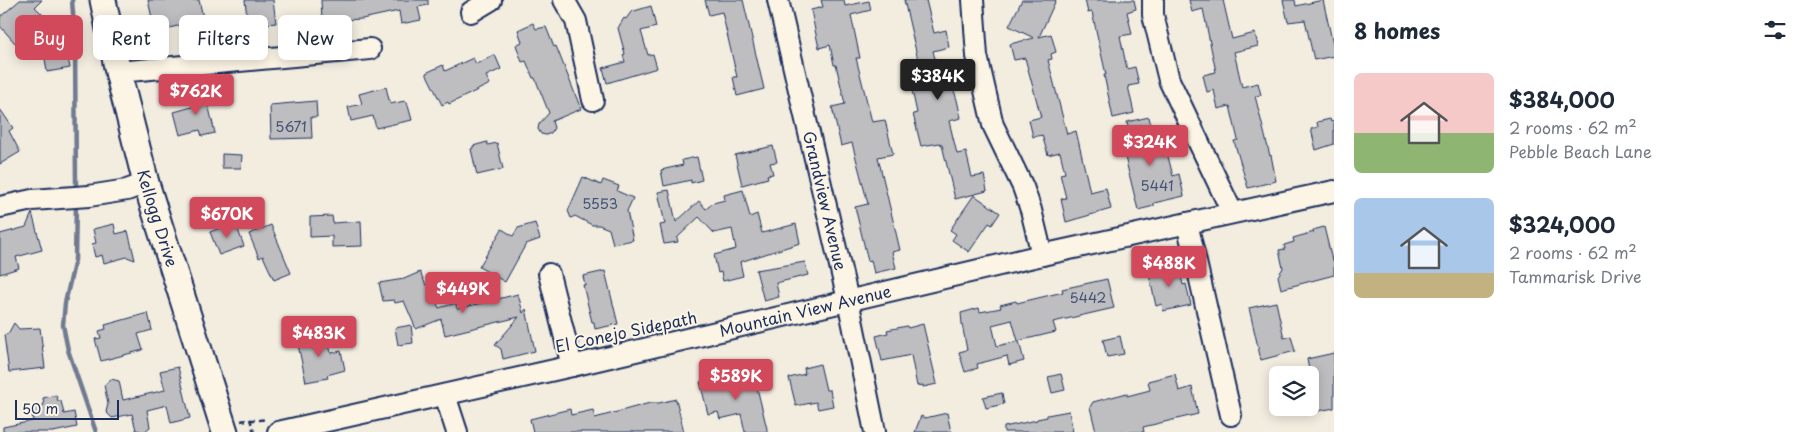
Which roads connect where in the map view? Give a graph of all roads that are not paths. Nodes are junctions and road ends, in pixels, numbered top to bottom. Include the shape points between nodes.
1 (103, 0) edge
2 (492, 0) edge
3 (564, 0) edge
4 (778, 0) edge
5 (974, 0) edge
6 (1153, 0) edge
7 (471, 12) dead end
8 (370, 49) dead end
9 (118, 72) junction
10 (593, 100) dead end
11 (146, 184) junction
12 (1334, 191) edge
13 (0, 207) edge
14 (1232, 212) junction
15 (1187, 223) junction
16 (1042, 254) junction
17 (549, 274) dead end
18 (848, 300) junction
19 (572, 366) junction
20 (445, 395) junction
21 (1231, 415) dead end
22 (276, 425) edge
23 (225, 432) edge
24 (457, 432) edge
25 (875, 432) edge

1 - 9 main road, Kellogg Drive
2 - 7 street
3 - 10 street via 576,21
4 - 18 street, Grandview Avenue
5 - 16 street via 977,56 993,125 1026,195
6 - 14 street via 1153,15 1169,80
8 - 9 street
9 - 11 main road, Kellogg Drive
11 - 13 street via 89,196 32,200
11 - 23 main road, Kellogg Drive
12 - 14 street, Mountain View Avenue
14 - 15 street, Mountain View Avenue
15 - 16 street, Mountain View Avenue
15 - 21 street
16 - 18 street, Mountain View Avenue
17 - 19 street
18 - 19 street, Mountain View Avenue
18 - 25 street, Grandview Avenue
19 - 20 street, Mountain View Avenue
20 - 22 street, Mountain View Avenue
20 - 24 street

